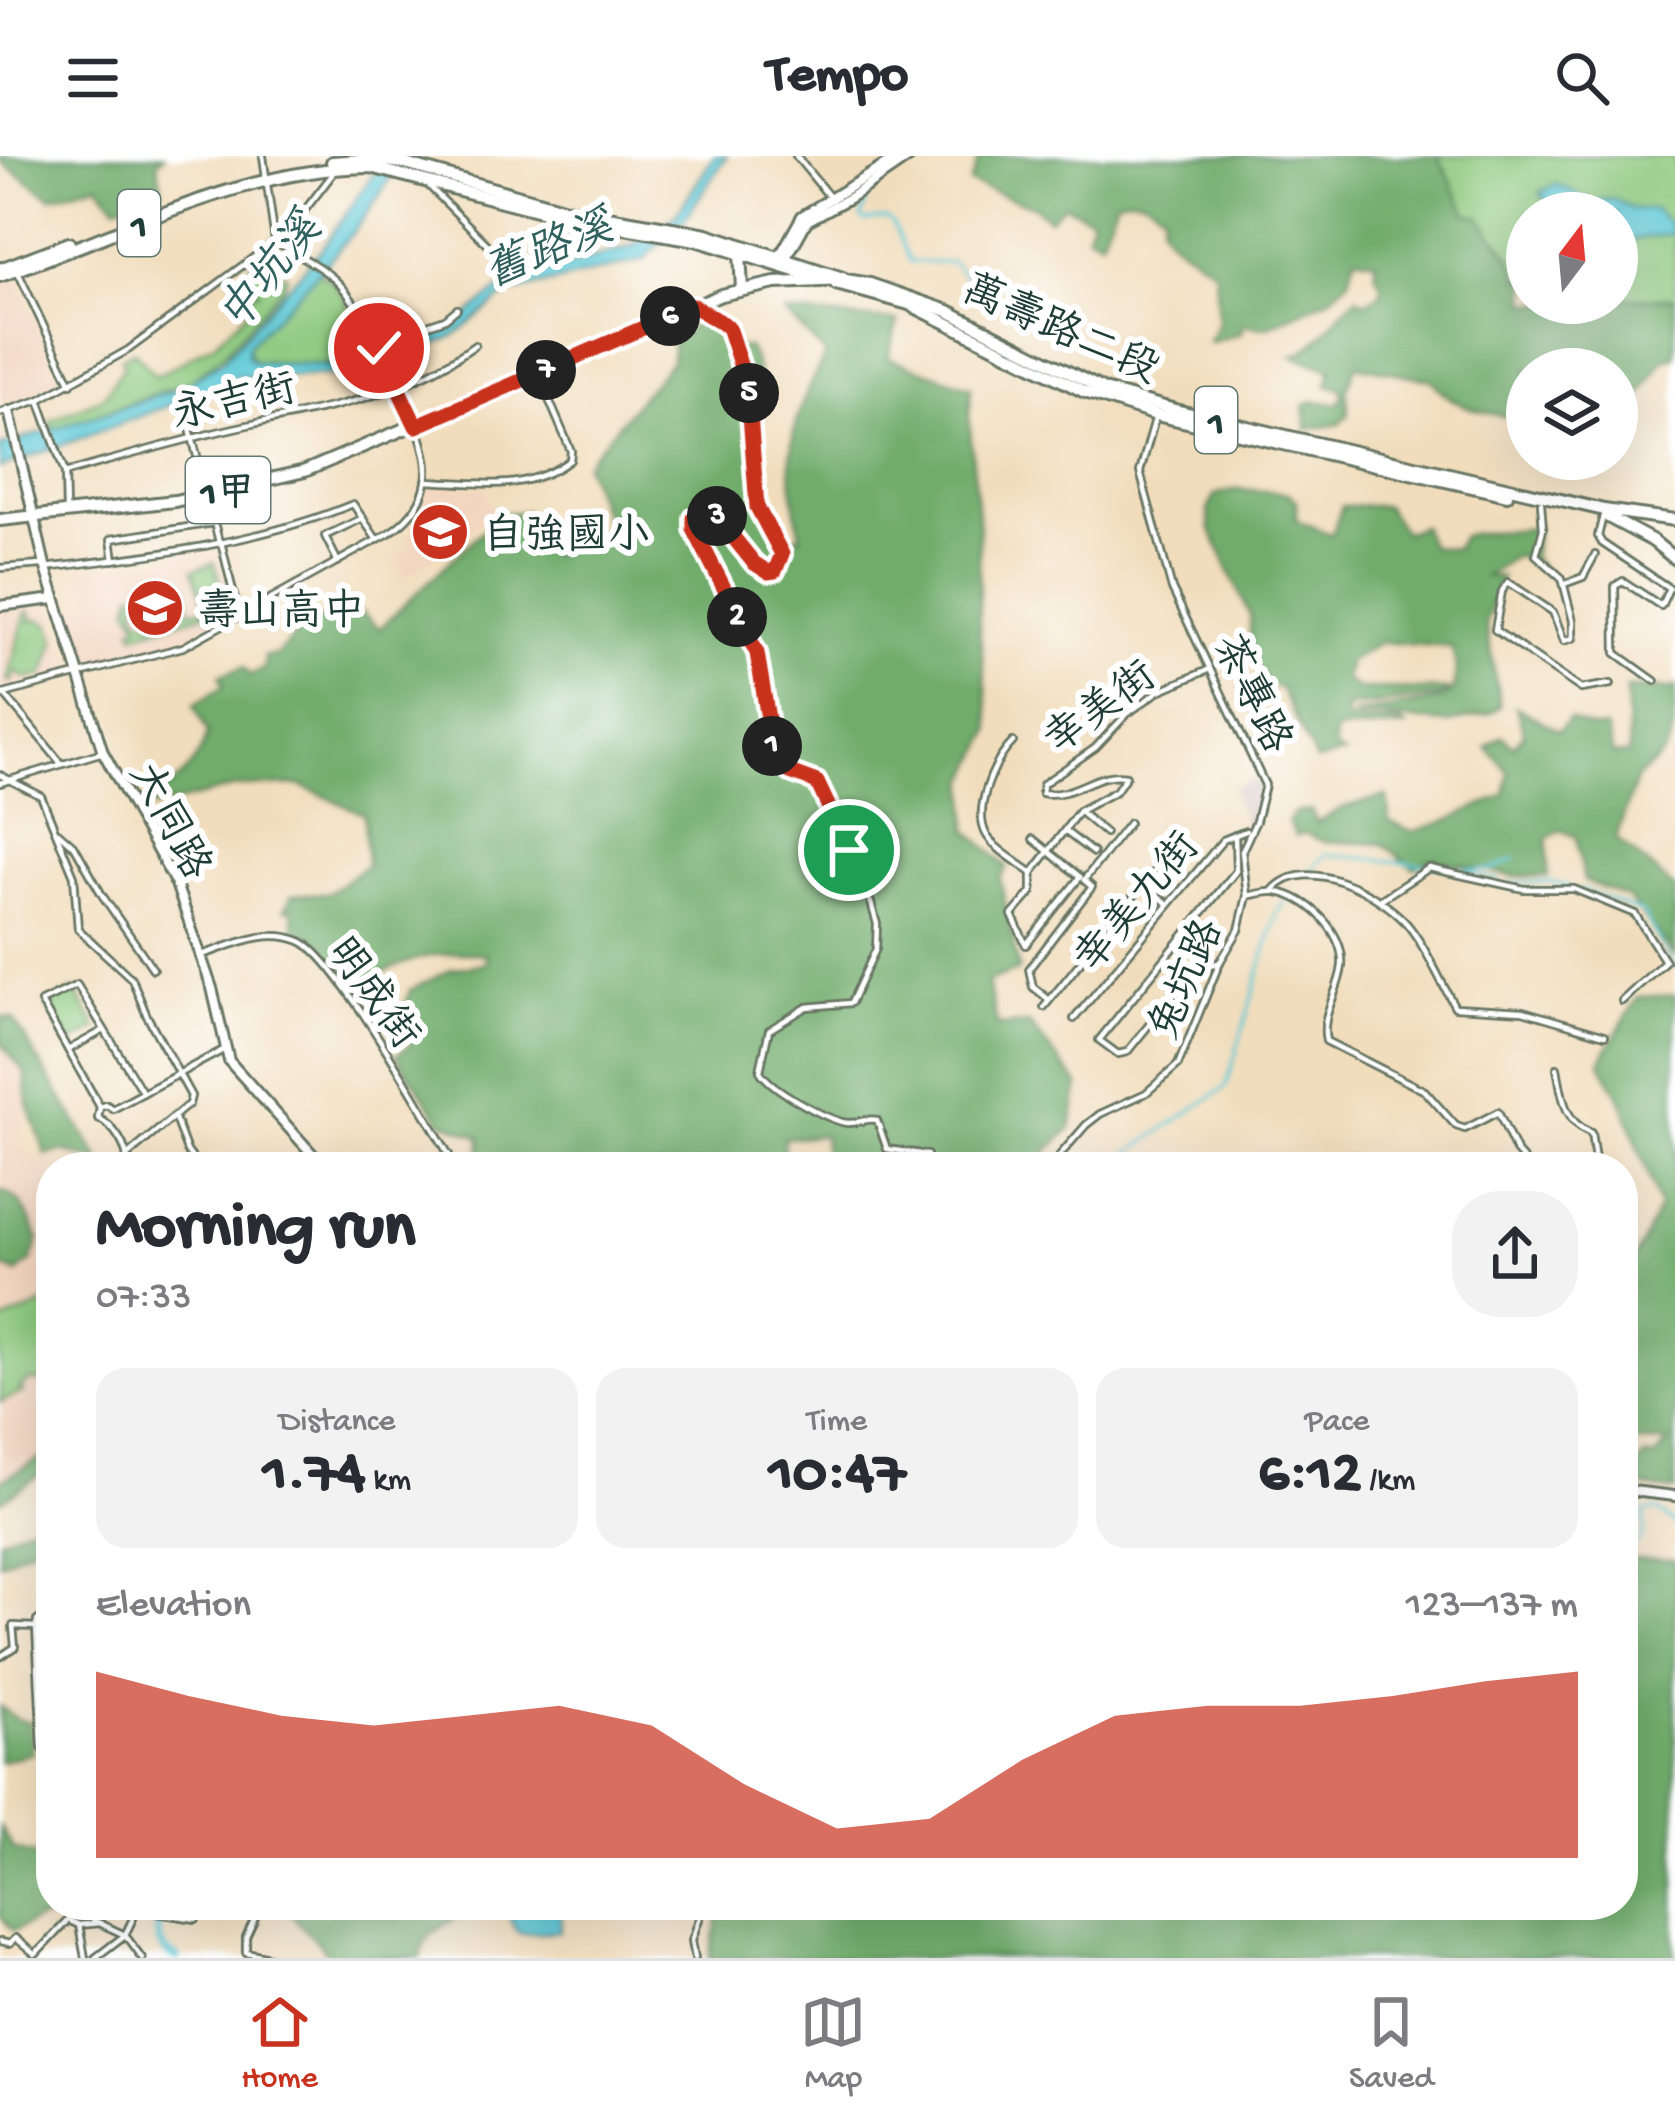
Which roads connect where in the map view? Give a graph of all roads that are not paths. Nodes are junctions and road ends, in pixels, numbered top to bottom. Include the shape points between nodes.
1 (262, 156) edge
2 (796, 156) edge
3 (900, 156) edge
4 (911, 156) edge
5 (342, 161) edge
6 (401, 167) junction
7 (418, 176) junction
8 (264, 178) junction
9 (834, 202) junction
10 (619, 225) junction
11 (706, 238) junction
12 (275, 241) junction
13 (740, 253) junction
14 (781, 261) junction
15 (510, 267) dead end
16 (7, 270) edge
17 (846, 280) junction
18 (775, 283) junction
19 (831, 283) junction
20 (742, 289) junction
21 (694, 306) junction
22 (457, 309) dead end
23 (378, 346) junction
24 (475, 346) dead end
25 (538, 374) junction
26 (71, 385) junction
27 (400, 390) junction
28 (39, 400) junction
29 (1175, 410) junction
30 (6, 415) edge
31 (1156, 415) junction
32 (187, 417) dead end
33 (416, 426) junction
34 (193, 437) junction
35 (65, 473) junction
36 (426, 481) junction
37 (207, 494) junction
38 (1541, 503) junction
39 (66, 514) junction
40 (1611, 515) junction
41 (32, 518) junction
42 (363, 518) junction
43 (0, 520) edge
44 (214, 523) junction
45 (1675, 523) edge
46 (1650, 528) junction
47 (377, 540) junction
48 (220, 542) junction
49 (1595, 555) dead end
50 (1675, 556) edge
51 (114, 560) junction
52 (338, 562) junction
53 (45, 566) junction
54 (0, 568) edge
55 (1564, 584) junction
56 (54, 599) junction
57 (0, 606) edge
58 (239, 616) junction
59 (1210, 669) junction
60 (79, 677) junction
61 (1655, 681) dead end
62 (1611, 684) dead end
63 (2, 695) edge
64 (1012, 742) dead end
65 (103, 752) junction
66 (60, 762) junction
67 (3, 779) edge
68 (1079, 812) junction
69 (1129, 823) dead end
70 (57, 831) junction
71 (1065, 831) junction
72 (1105, 832) dead end
73 (1249, 832) junction
74 (1235, 835) junction
75 (1034, 839) dead end
76 (1176, 844) dead end
77 (1049, 851) junction
78 (1093, 853) dead end
79 (1032, 873) junction
80 (1082, 879) junction
81 (1143, 884) junction
82 (1272, 891) junction
83 (1247, 896) junction
84 (1380, 900) junction
85 (1168, 904) junction
86 (201, 955) junction
87 (1220, 962) junction
88 (153, 969) dead end
89 (1622, 1001) dead end
90 (1074, 1019) dead end
91 (104, 1030) junction
92 (1605, 1035) dead end
93 (225, 1049) junction
94 (68, 1050) junction
95 (1557, 1068) dead end
96 (180, 1073) junction
97 (143, 1093) junction
98 (100, 1107) junction
99 (113, 1109) junction
100 (174, 1116) junction
101 (108, 1121) junction
102 (126, 1152) edge
103 (132, 1152) edge
104 (188, 1152) edge
105 (310, 1152) edge
106 (447, 1152) edge
107 (906, 1152) edge
108 (1063, 1152) edge
109 (1517, 1152) edge
110 (1594, 1152) edge
111 (1638, 1492) edge
112 (1675, 1496) edge
113 (36, 1627) edge
114 (0, 1657) edge
115 (93, 1920) edge
116 (132, 1920) edge
117 (254, 1920) edge
118 (699, 1920) edge
119 (100, 1923) junction
120 (79, 1925) junction
121 (125, 1935) junction
122 (0, 1942) edge
123 (138, 1957) edge
124 (85, 1958) edge
125 (95, 1958) edge
126 (274, 1958) edge
127 (695, 1958) edge

1 - 8 street
2 - 9 street
3 - 9 street
4 - 9 street
5 - 6 main road, 1
5 - 8 main road, 1
5 - 12 street
6 - 7 main road, 1
6 - 10 main road, 1
7 - 10 main road, 1
7 - 15 street
8 - 12 street
8 - 16 main road, 1
9 - 14 street via 804,224
10 - 11 main road, 1
11 - 13 main road, 1
11 - 14 main road, 1
12 - 23 street via 344,289
12 - 26 street
13 - 14 main road, 1
13 - 20 main road
14 - 17 main road, 1
14 - 18 main road
14 - 19 main road, 1
16 - 26 street
17 - 19 main road, 萬壽路二段 / 1甲
17 - 29 main road, 萬壽路二段 / 1 via 924,301 1104,390
18 - 19 main road, 萬壽路二段 / 1甲
18 - 20 main road, 萬壽路二段 / 1甲
19 - 31 main road, 萬壽路二段 / 1 via 909,304 1085,392
20 - 21 main road, 萬壽路二段 / 1甲
21 - 25 main road, 萬壽路二段 / 1甲
21 - 107 street via 728,327 748,389 757,507 782,562 768,572 754,563 713,512 694,518 694,529 757,653 774,754 823,792 877,924 858,995 844,1006 807,1007 769,1030 760,1071 770,1086 839,1120 877,1120 887,1149
22 - 23 street
23 - 27 street
24 - 27 street, 永吉街
25 - 33 main road, 萬壽路二段 / 1甲
25 - 36 street via 570,460 517,484
26 - 28 street
27 - 33 street
27 - 34 street, 永吉街
28 - 30 street
28 - 35 street
29 - 31 street
29 - 40 main road, 萬壽路二段 / 1
30 - 41 street, 大同路
31 - 38 main road, 萬壽路二段 / 1
31 - 59 street, 茶專路 via 1140,472 1172,589
32 - 34 street
33 - 36 street
33 - 37 main road, 萬壽路二段 / 1甲 via 333,462
34 - 35 street, 永吉街
34 - 37 street
35 - 39 street
36 - 47 street via 414,511
37 - 39 main road, 萬壽路二段 / 1甲
37 - 44 street
38 - 40 main road, 萬壽路二段 / 1
38 - 55 street via 1536,555
39 - 41 main road, 萬壽路二段 / 1甲
40 - 45 main road
40 - 46 main road
40 - 50 main road, 1
40 - 61 street via 1598,536 1602,544 1669,588 1660,606 1623,581 1615,586 1617,655
41 - 43 main road, 萬壽路二段 / 1甲
41 - 53 street, 大同路
42 - 47 street
42 - 48 street via 353,504
42 - 52 street via 325,536
44 - 48 street
44 - 51 street via 111,539
45 - 46 main road
46 - 50 main road, 1
47 - 52 street
48 - 51 street
48 - 58 street
49 - 55 street via 1582,578
51 - 53 street
52 - 58 street
53 - 54 street
53 - 56 street, 大同路
55 - 62 street via 1574,621 1567,644 1553,612 1508,582 1495,630 1576,686
56 - 57 street
56 - 60 street, 大同路
58 - 60 street via 183,646
59 - 68 street, 幸美街 via 1159,691 1043,784 1042,793 1056,795 1126,776
59 - 73 street, 茶專路 via 1263,778
60 - 63 street
60 - 65 street, 大同路
63 - 66 street
64 - 79 street via 988,782 984,830
65 - 66 street
65 - 86 street, 大同路 via 168,863
66 - 67 street
67 - 70 street via 41,796
68 - 71 street, 幸美街
68 - 72 street
69 - 80 street
70 - 88 street
70 - 96 street via 74,876 77,929 132,979
71 - 77 street, 幸美街
71 - 78 street
73 - 74 street, 幸美九街
73 - 83 street, 茶專路
74 - 85 street, 幸美九街
74 - 87 street via 1236,871 1099,1040 1127,1052 1192,972
75 - 77 street
76 - 81 street
77 - 79 street, 幸美街
77 - 80 street
79 - 80 street, 幸美街 via 1032,892 1012,915 1026,945
80 - 81 street via 1092,887 1029,969 1047,1004
81 - 85 street
82 - 83 street
82 - 84 street via 1283,879 1312,874
82 - 109 street via 1312,909 1341,952 1326,1041 1426,1091 1456,1126 1498,1112
83 - 87 street, 兔坑路
84 - 89 street via 1429,868 1524,889 1574,889 1635,914 1665,961
84 - 92 street via 1411,928 1456,1007 1523,1011
85 - 90 street, 幸美九街
86 - 93 street, 大同路
86 - 106 street, 明成街 via 267,935 311,948
87 - 108 street, 兔坑路 via 1173,1072 1086,1125
91 - 94 street
91 - 94 street via 77,985 41,1002
91 - 97 street
93 - 96 street
93 - 105 street, 大同路
94 - 98 street
95 - 110 street via 1567,1113 1591,1133
96 - 97 street
96 - 100 street via 191,1100
97 - 99 street
98 - 99 street
98 - 101 street via 98,1118
99 - 101 street
100 - 103 street
100 - 104 street
101 - 102 street
111 - 112 street
113 - 114 street via 13,1626 15,1647
115 - 119 street
116 - 121 street
117 - 126 street via 246,1952
118 - 127 street
119 - 120 street
119 - 121 street
120 - 122 street via 68,1920 34,1955 15,1938
120 - 124 street
121 - 123 street
121 - 125 street

